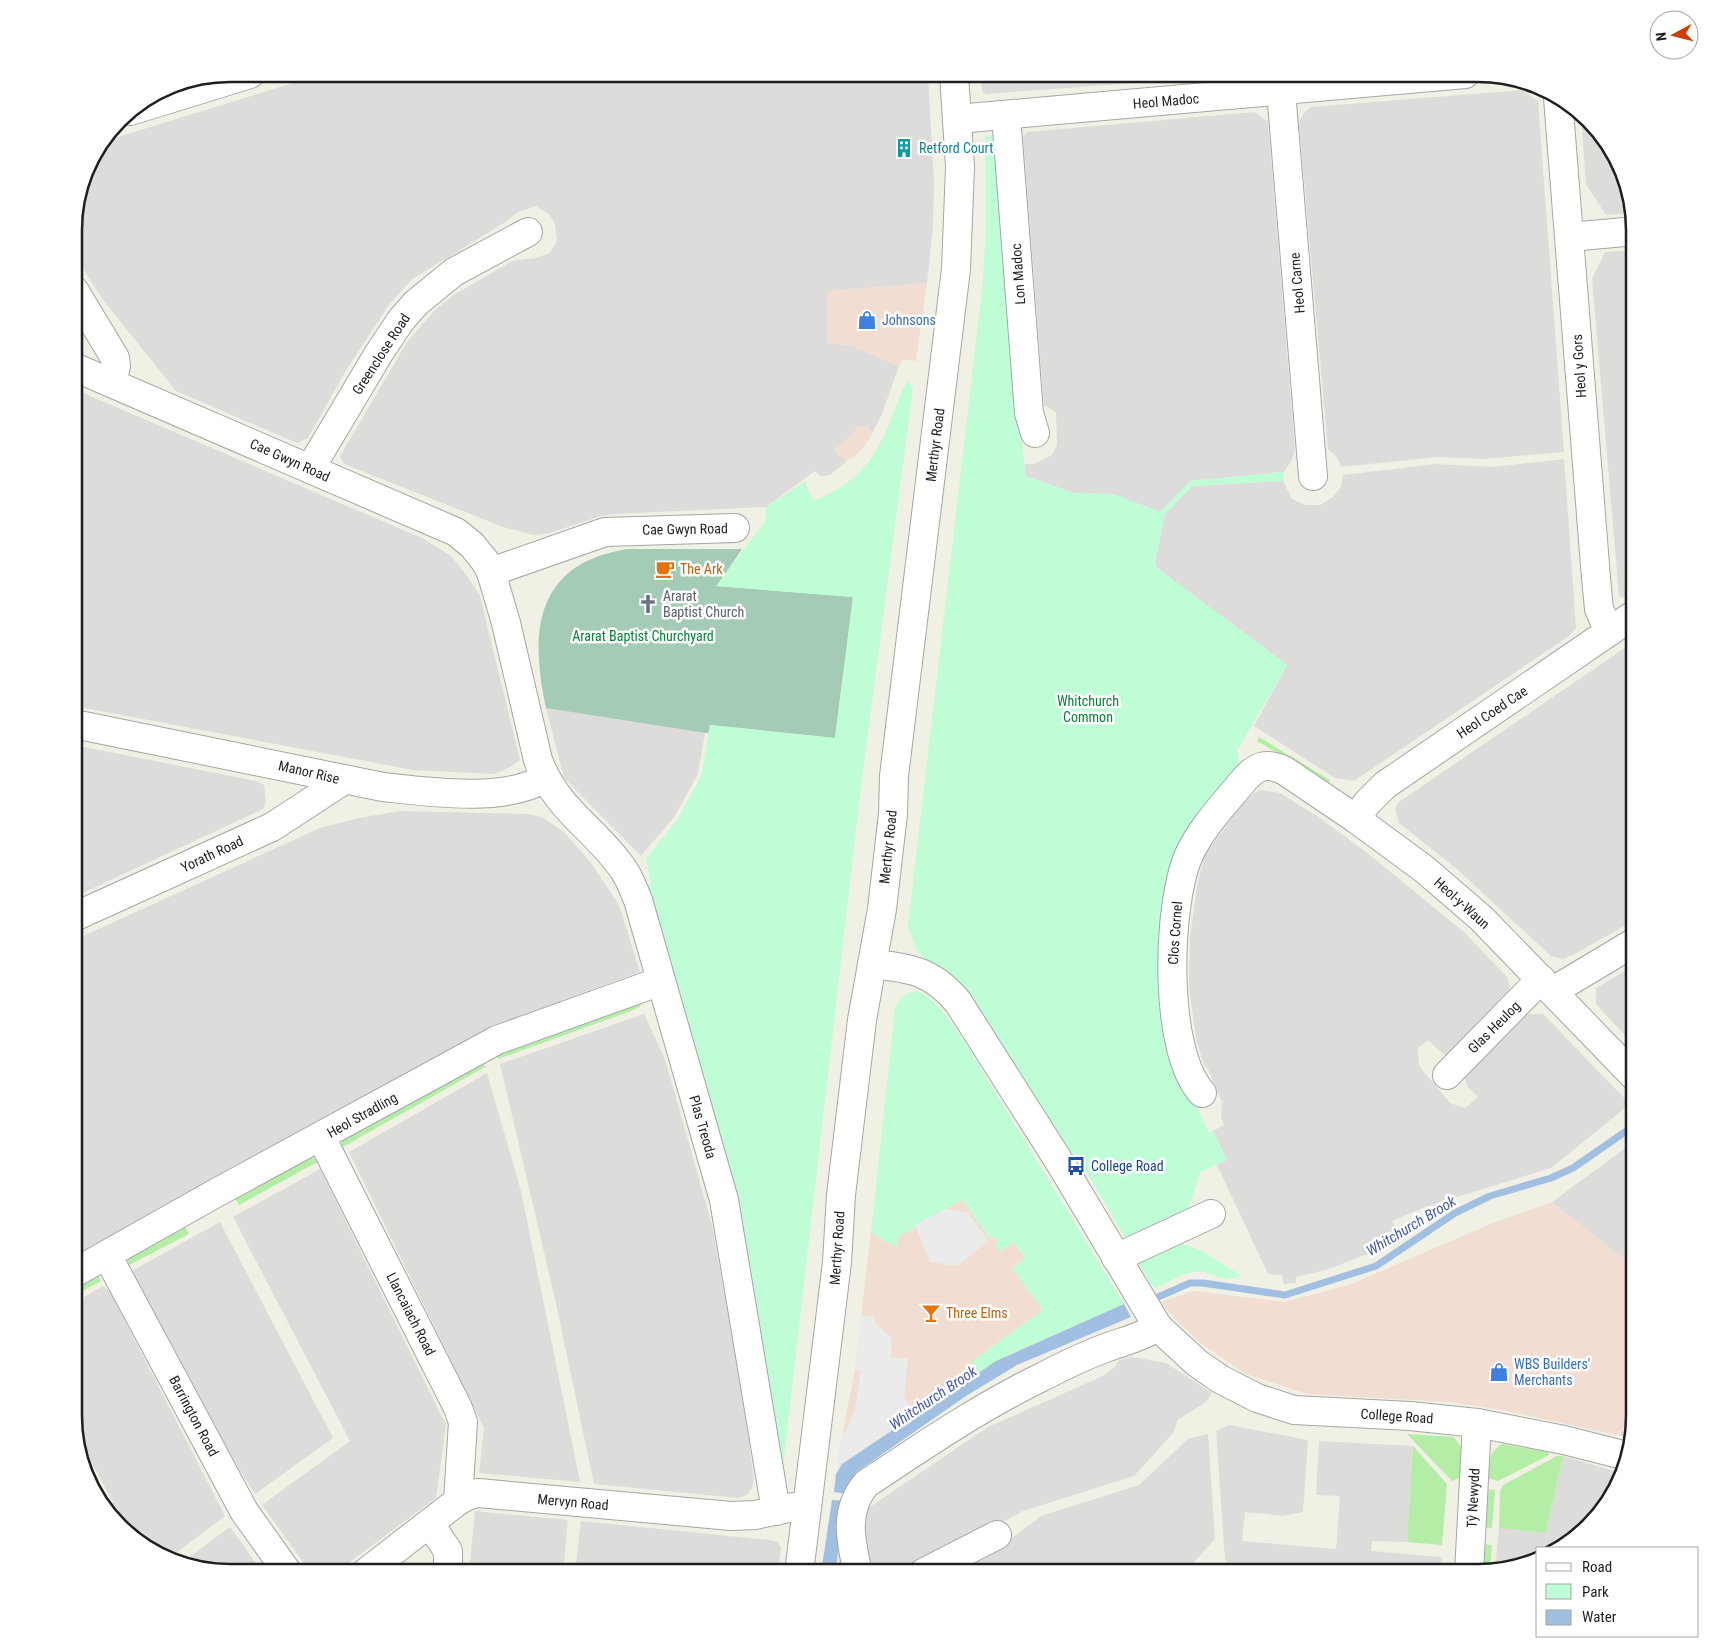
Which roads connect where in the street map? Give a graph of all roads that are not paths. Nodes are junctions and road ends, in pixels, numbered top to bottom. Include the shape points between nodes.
1 (221, 83) edge
2 (955, 83) edge
3 (1369, 83) edge
4 (1281, 91) junction
5 (154, 104) edge
6 (1559, 106) edge
7 (1006, 115) junction
8 (957, 119) junction
9 (528, 232) dead end
10 (1626, 232) edge
11 (1570, 237) junction
12 (83, 305) edge
13 (83, 371) edge
14 (112, 382) junction
15 (1035, 432) dead end
16 (310, 469) junction
17 (1313, 476) dead end
18 (735, 528) dead end
19 (491, 572) junction
20 (1626, 620) edge
21 (1609, 632) junction
22 (83, 726) edge
23 (1262, 765) joint
24 (545, 778) junction
25 (344, 780) junction
26 (1356, 819) junction
27 (82, 913) edge
28 (1626, 946) edge
29 (872, 964) junction
30 (661, 981) junction
31 (1547, 985) junction
32 (1626, 1068) edge
33 (1447, 1075) dead end
34 (1202, 1093) dead end
35 (321, 1137) junction
36 (1211, 1214) dead end
37 (107, 1255) junction
38 (1116, 1258) junction
39 (82, 1269) edge
40 (1158, 1328) junction
41 (1477, 1423) junction
42 (1621, 1455) edge
43 (458, 1501) junction
44 (807, 1505) junction
45 (776, 1511) junction
46 (430, 1524) junction
47 (997, 1536) dead end
48 (282, 1564) edge
49 (377, 1564) edge
50 (448, 1564) edge
51 (800, 1564) edge
52 (856, 1564) edge
53 (941, 1564) edge
54 (1469, 1564) edge

1 - 5 street
2 - 8 street, Merthyr Road
3 - 4 street, Heol Madoc
4 - 7 street, Heol Madoc
4 - 17 street, Heol Carne
6 - 11 street, Heol y Gors
7 - 8 street, Heol Madoc
7 - 15 street, Lon Madoc via 1029,413
8 - 29 street, Merthyr Road via 959,192 955,278 894,776 882,909
9 - 16 street, Greenclose Road via 454,272 416,303 379,353
10 - 11 street
11 - 21 street, Heol y Gors via 1599,609
12 - 14 street via 115,358
13 - 14 street, Cae Gwyn Road
14 - 16 street, Cae Gwyn Road
16 - 19 street, Cae Gwyn Road via 456,532 472,545
18 - 19 street, Cae Gwyn Road via 605,532
19 - 24 street, Cae Gwyn Road
20 - 21 street, Heol Coed Cae
21 - 26 street, Heol Coed Cae via 1385,785
22 - 25 street, Manor Rise
23 - 26 street, Heol-y-Waun via 1285,771
23 - 34 street, Clos Cornel via 1252,770 1188,855 1175,906 1174,1006 1189,1070
24 - 25 street, Manor Rise via 520,790 481,793 415,790
24 - 30 street, Plas Treoda via 558,800 602,844 631,882
25 - 27 street, Yorath Road via 272,827
26 - 31 street, Heol-y-Waun via 1424,869 1481,918
28 - 31 street, Glas Heulog
29 - 38 street, College Road via 925,973 945,986 1039,1127
29 - 44 street, Merthyr Road via 858,1045 841,1195 838,1262
30 - 35 street, Heol Stradling via 498,1040
30 - 45 street, Plas Treoda via 724,1200
31 - 32 street, Heol-y-Waun
31 - 33 street, Glas Heulog
35 - 37 street, Heol Stradling
35 - 43 street, Llancaiach Road via 458,1408 462,1422
36 - 38 street
37 - 39 street, Heol Stradling
37 - 48 street, Barrington Road via 244,1511
38 - 40 street, College Road
40 - 41 street, College Road via 1197,1363 1231,1386 1281,1407
40 - 52 street via 1064,1366 1008,1393 866,1484 857,1496 851,1516 850,1536
41 - 42 street, College Road
41 - 54 street, Tŷ Newydd
43 - 45 street, Mervyn Road via 478,1493 730,1516
43 - 46 street, Mervyn Road
44 - 45 street, Mervyn Road
44 - 51 street, Merthyr Road
46 - 49 street, Mervyn Road
46 - 50 street via 448,1551
47 - 53 street

